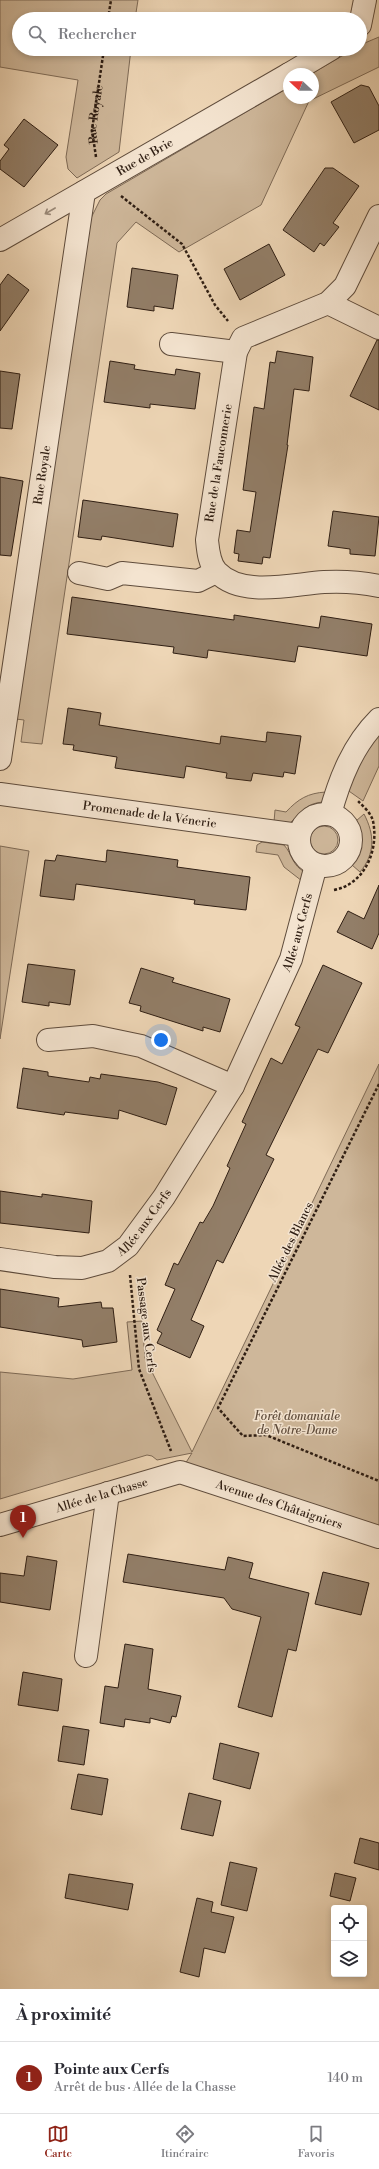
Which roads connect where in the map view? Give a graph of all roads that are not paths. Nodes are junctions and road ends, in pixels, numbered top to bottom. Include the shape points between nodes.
1 (319, 56) edge
2 (299, 68) edge
3 (283, 77) edge
4 (84, 192) junction
5 (379, 216) edge
6 (0, 240) edge
7 (328, 303) junction
8 (379, 328) edge
9 (171, 344) dead end
10 (240, 345) junction
11 (216, 572) junction
12 (79, 573) dead end
13 (379, 586) edge
14 (379, 719) edge
15 (0, 759) edge
16 (0, 794) edge
17 (330, 814) junction
18 (299, 836) junction
19 (316, 865) junction
20 (48, 1040) dead end
21 (233, 1086) junction
22 (0, 1259) edge
23 (180, 1472) joint
24 (108, 1493) junction
25 (0, 1525) edge
26 (379, 1537) edge
27 (86, 1656) dead end

1 - 2 street, Rue de Brie
3 - 4 street, Rue de Brie
4 -> 6 street, Rue de Brie
4 - 15 street, Rue Royale
5 - 7 street via 345,286
7 - 8 street
7 - 10 street
9 - 10 street
10 - 11 street, Rue de la Fauconnerie via 207,540 209,557
11 - 12 street via 198,581 122,572 108,579
11 - 13 street via 238,585 271,588 324,582 352,582
14 - 17 street via 354,750 336,790
16 - 18 street, Promenade de la Vénerie
17 - 18 street via 322,814 307,821
17 - 19 street via 344,821 351,835 351,843 345,857 339,862 324,866
18 - 19 street via 302,853
19 - 21 street, Allée aux Cerfs via 291,960
20 - 21 street via 93,1036 141,1046
21 - 22 street, Allée aux Cerfs via 164,1197 128,1246 108,1261 82,1268
23 - 24 street, Allée de la Chasse
23 - 26 street, Avenue des Châtaigniers
24 - 25 street, Allée de la Chasse
24 - 27 street

